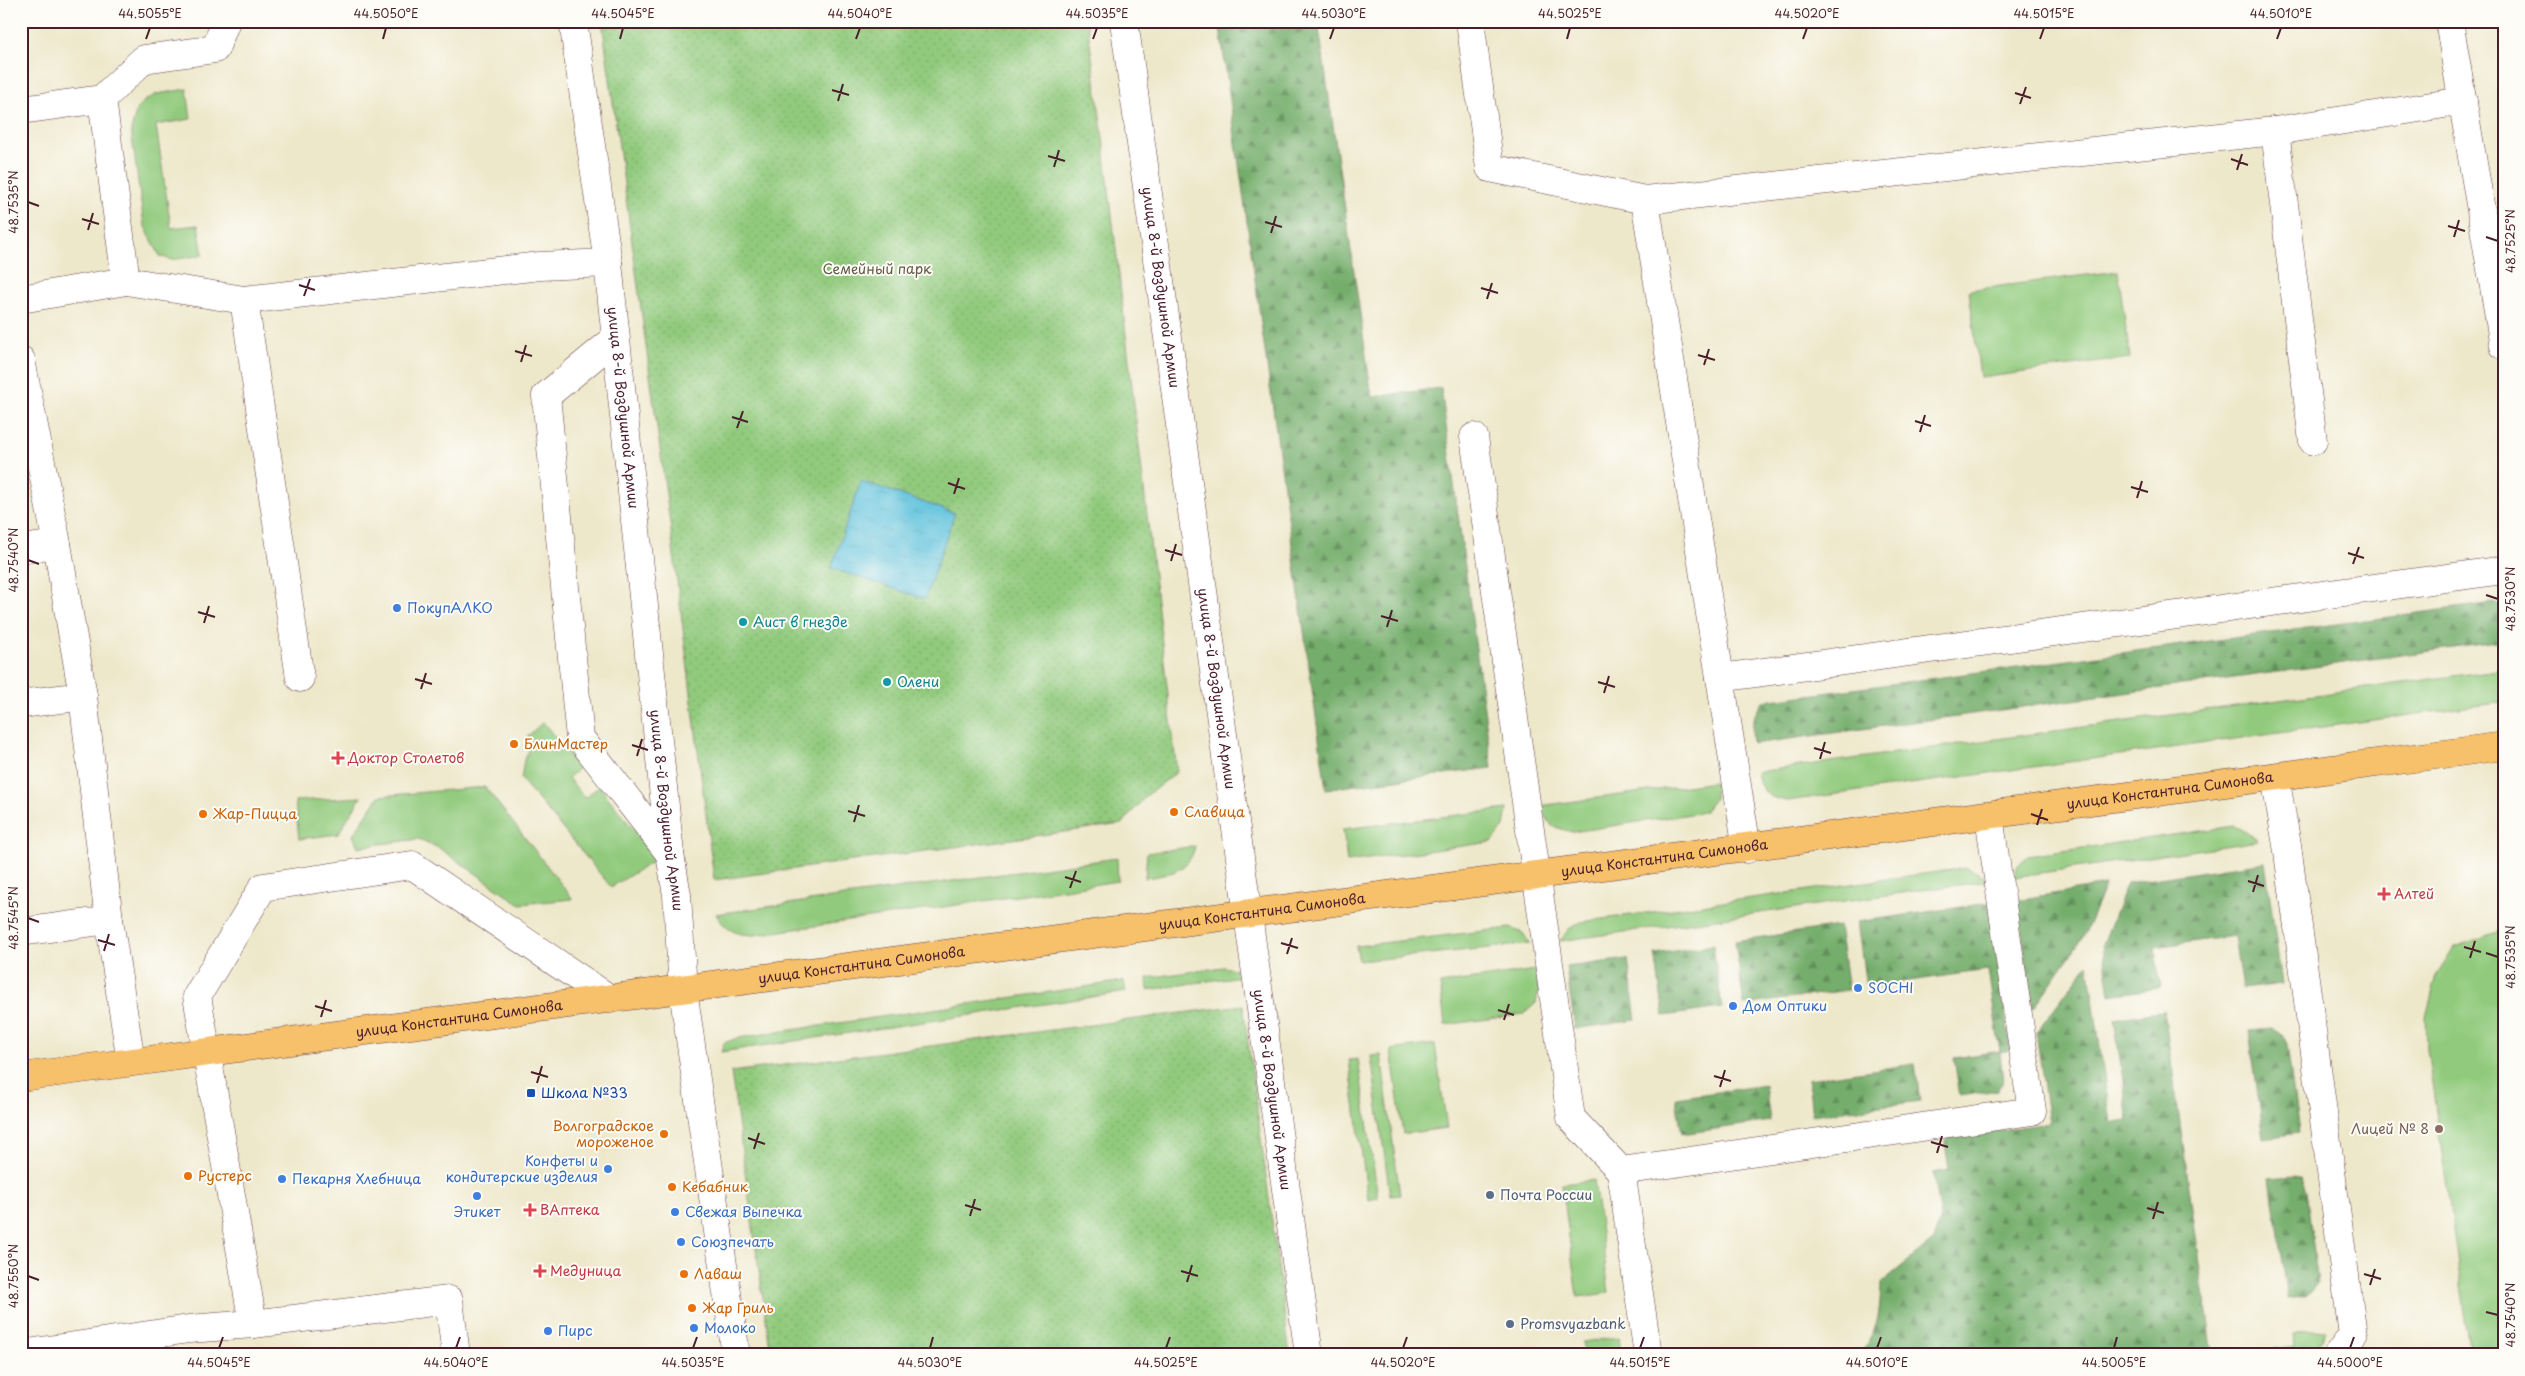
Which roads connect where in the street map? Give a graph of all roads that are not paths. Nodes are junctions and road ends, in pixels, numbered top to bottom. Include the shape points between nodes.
1 (226, 21) edge
2 (572, 21) edge
3 (1124, 21) edge
4 (1470, 21) edge
5 (2449, 21) edge
6 (102, 99) junction
7 (2463, 101) junction
8 (21, 110) edge
9 (2275, 131) junction
10 (1645, 200) junction
11 (608, 263) junction
12 (126, 281) junction
13 (21, 299) edge
14 (244, 300) junction
15 (615, 339) junction
16 (2504, 346) edge
17 (21, 360) edge
18 (1474, 437) dead end
19 (2312, 441) dead end
20 (57, 544) junction
21 (21, 548) edge
22 (2504, 570) edge
23 (300, 678) dead end
24 (1720, 678) junction
25 (83, 696) junction
26 (21, 704) edge
27 (2504, 746) edge
28 (2275, 777) junction
29 (1989, 816) junction
30 (1746, 848) junction
31 (670, 854) junction
32 (1537, 877) junction
33 (1248, 915) junction
34 (109, 920) junction
35 (21, 932) edge
36 (683, 990) junction
37 (610, 999) junction
38 (205, 1052) junction
39 (131, 1062) junction
40 (21, 1077) edge
41 (1621, 1171) junction
42 (252, 1324) junction
43 (21, 1354) edge
44 (456, 1355) edge
45 (736, 1355) edge
46 (1310, 1355) edge
47 (1648, 1355) edge
48 (2338, 1355) edge

1 - 6 street via 215,49 144,59
2 - 11 street, улица 8-й Воздушной Армии
3 - 33 street, улица 8-й Воздушной Армии
4 - 10 street via 1490,168
5 - 7 street
6 - 8 street
6 - 12 street
7 - 9 street
7 - 16 street
9 - 10 street
9 - 19 street
10 - 24 street
11 - 14 street via 540,266
11 - 15 street, улица 8-й Воздушной Армии
12 - 13 street
12 - 14 street
14 - 23 street
15 - 31 street, улица 8-й Воздушной Армии
15 - 31 street via 546,396 580,738
17 - 20 street
18 - 32 street
20 - 21 street
20 - 25 street
22 - 24 street
24 - 30 street
25 - 26 street
25 - 34 street
27 - 28 main road, улица Константина Симонова
28 - 29 main road, улица Константина Симонова
28 - 48 street via 2353,1336
29 - 30 main road, улица Константина Симонова
29 - 41 street via 2032,1111
30 - 32 main road, улица Константина Симонова
31 - 36 street, улица 8-й Воздушной Армии via 677,895
32 - 33 main road, улица Константина Симонова
32 - 41 street via 1571,1118
33 - 36 main road, улица Константина Симонова
33 - 46 street, улица 8-й Воздушной Армии
34 - 35 street
34 - 39 street
36 - 37 main road, улица Константина Симонова
36 - 45 street, улица 8-й Воздушной Армии
37 - 38 main road, улица Константина Симонова
37 - 38 street via 412,865 263,887 197,996
38 - 39 main road, улица Константина Симонова
38 - 42 street
39 - 40 main road, улица Константина Симонова
41 - 47 street
42 - 43 street via 189,1329
42 - 44 street via 449,1300

